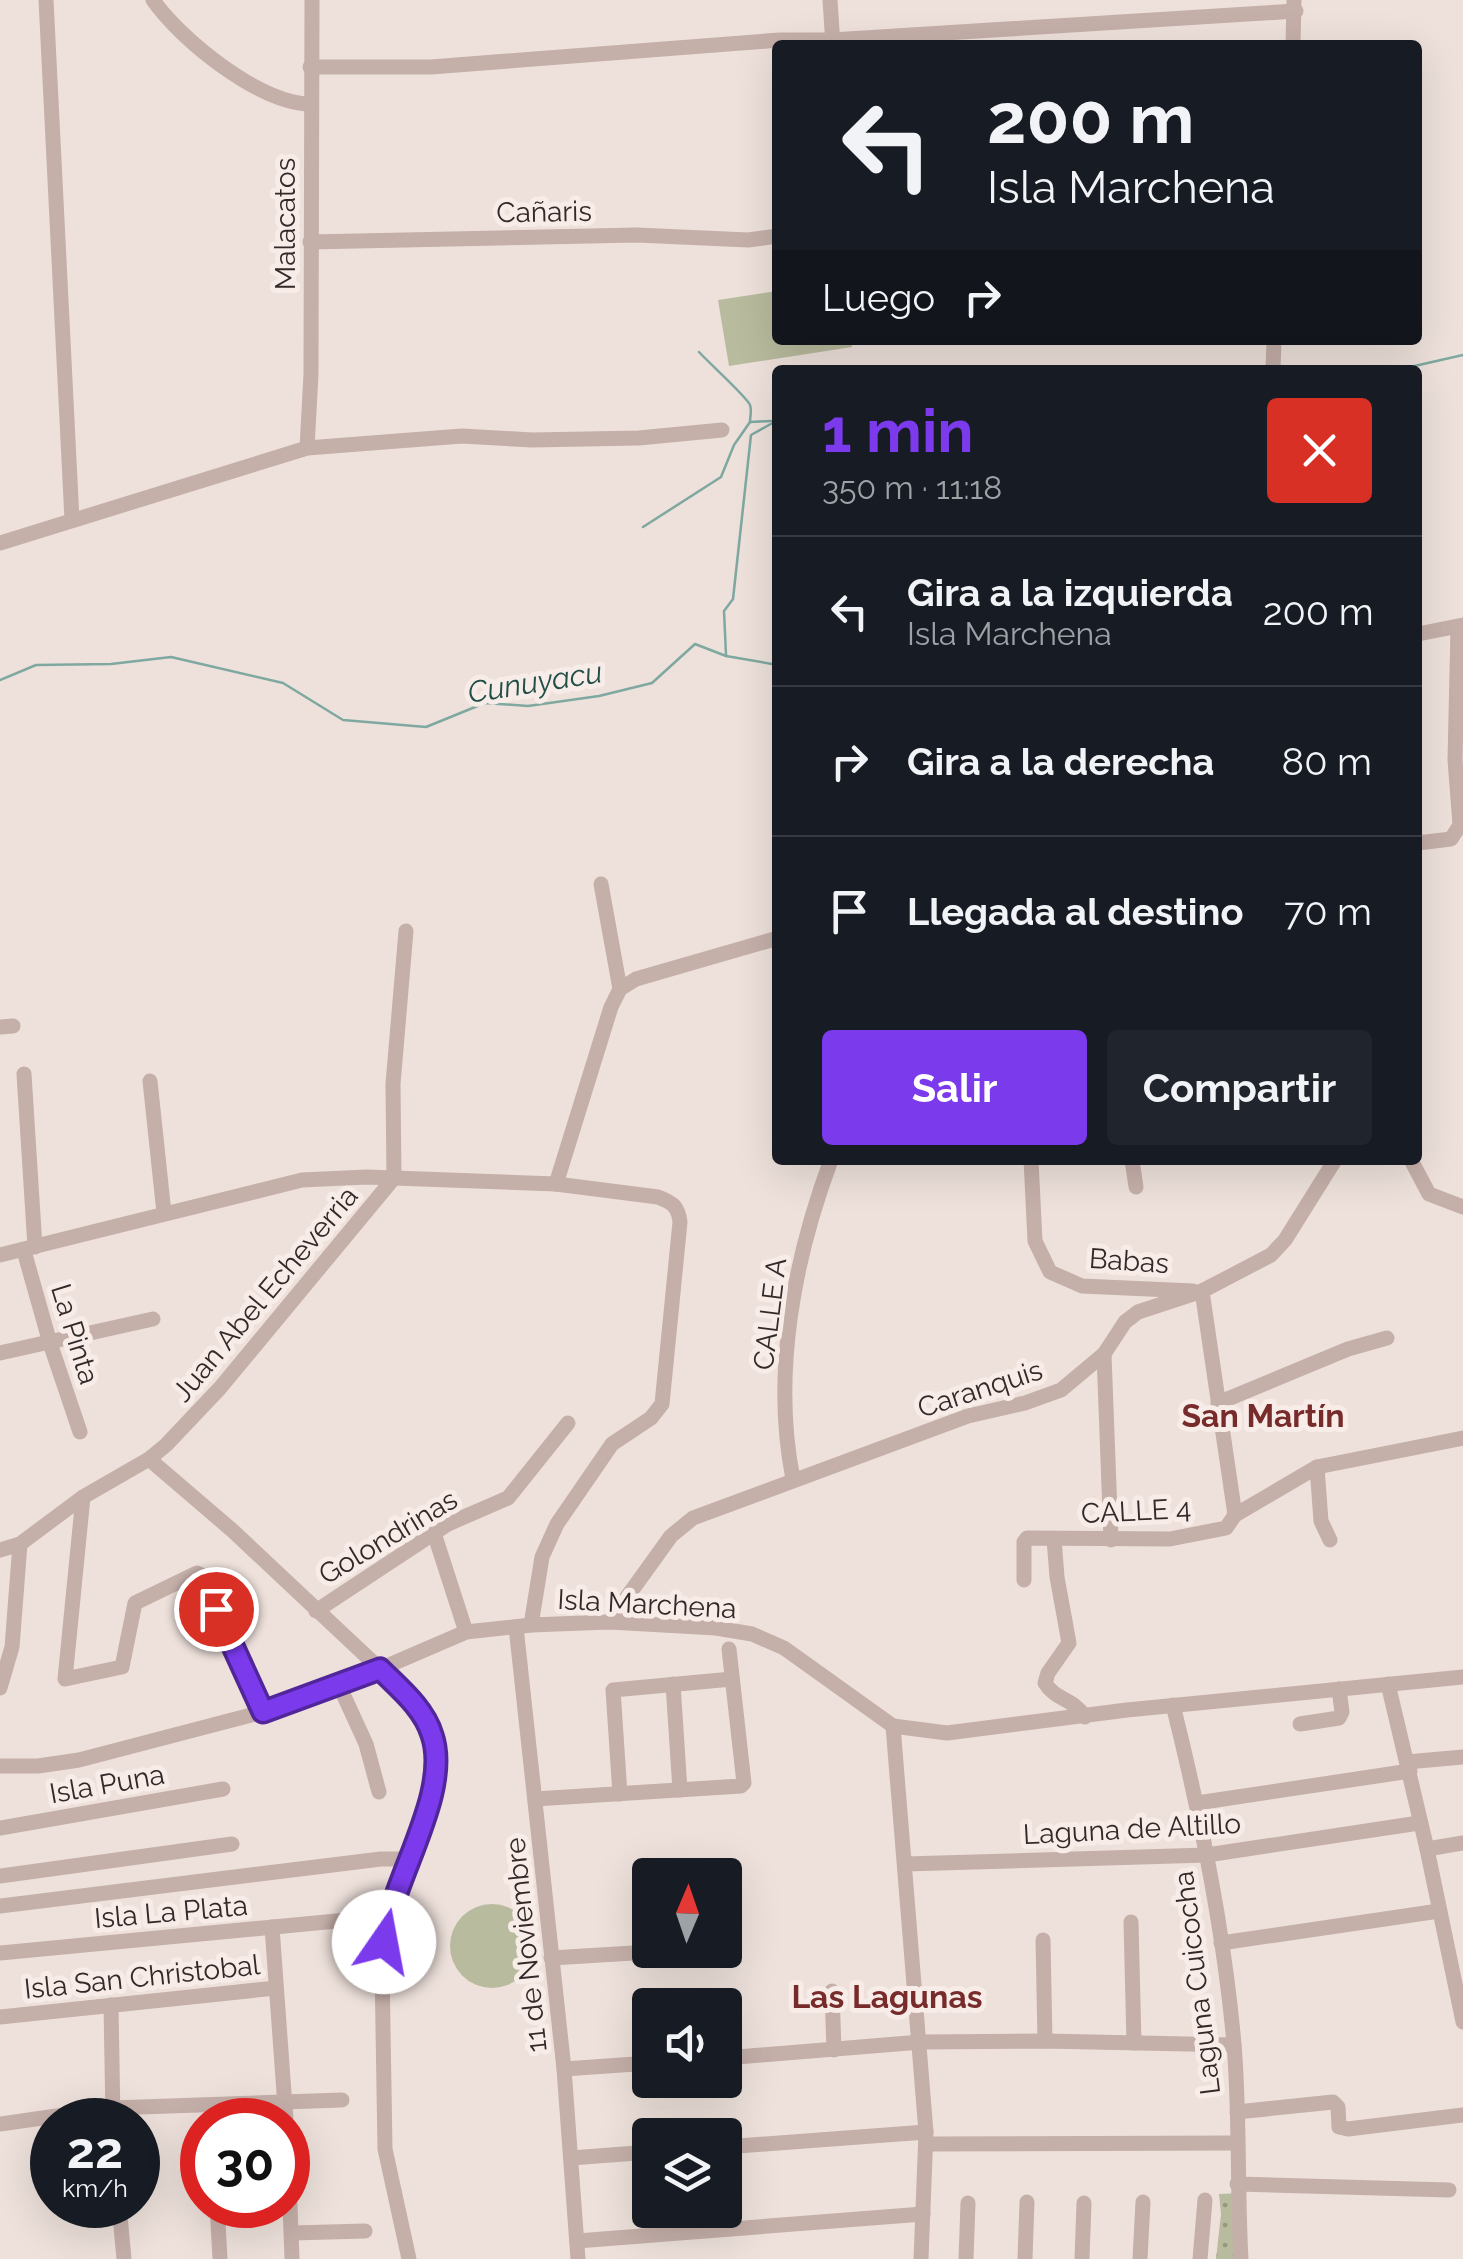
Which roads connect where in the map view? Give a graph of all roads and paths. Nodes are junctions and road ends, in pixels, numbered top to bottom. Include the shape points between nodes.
1 (46, 0) edge
2 (153, 0) edge
3 (312, 0) edge
4 (830, 0) edge
5 (1295, 6) edge
6 (833, 40) edge
7 (870, 40) edge
8 (1293, 40) edge
9 (772, 41) edge
10 (310, 67) junction
11 (310, 104) junction
12 (772, 237) edge
13 (310, 242) junction
14 (722, 430) dead end
15 (307, 448) junction
16 (72, 520) junction
17 (0, 542) edge
18 (1461, 627) edge
19 (1422, 633) edge
20 (1422, 842) edge
21 (601, 884) dead end
22 (406, 931) dead end
23 (772, 940) edge
24 (620, 990) junction
25 (24, 1074) dead end
26 (150, 1081) dead end
27 (829, 1165) edge
28 (1032, 1165) edge
29 (1133, 1165) edge
30 (1332, 1165) edge
31 (1413, 1165) edge
32 (394, 1178) junction
33 (556, 1184) junction
34 (1136, 1187) dead end
35 (1463, 1207) edge
36 (164, 1213) junction
37 (29, 1249) junction
38 (0, 1256) edge
39 (1202, 1291) junction
40 (153, 1319) dead end
41 (1387, 1338) dead end
42 (50, 1343) junction
43 (0, 1353) edge
44 (1104, 1354) junction
45 (1218, 1403) junction
46 (568, 1423) dead end
47 (80, 1432) dead end
48 (1463, 1438) edge
49 (149, 1459) junction
50 (1317, 1468) junction
51 (793, 1479) junction
52 (83, 1497) junction
53 (1235, 1515) junction
54 (434, 1533) junction
55 (1054, 1539) junction
56 (1111, 1540) junction
57 (1330, 1540) dead end
58 (20, 1544) junction
59 (0, 1550) edge
60 (1024, 1580) dead end
61 (316, 1610) junction
62 (609, 1622) junction
63 (523, 1626) junction
64 (466, 1632) junction
65 (728, 1649) dead end
66 (380, 1669) junction
67 (1463, 1677) edge
68 (732, 1679) junction
69 (339, 1684) junction
70 (673, 1684) junction
71 (1388, 1684) junction
72 (0, 1688) edge
73 (1339, 1689) junction
74 (1173, 1705) junction
75 (263, 1712) junction
76 (1085, 1716) junction
77 (1300, 1724) dead end
78 (893, 1726) junction
79 (1463, 1757) edge
80 (0, 1766) edge
81 (1408, 1766) junction
82 (223, 1789) dead end
83 (680, 1790) junction
84 (378, 1792) dead end
85 (620, 1794) junction
86 (536, 1799) junction
87 (1198, 1804) junction
88 (1419, 1823) junction
89 (0, 1828) edge
90 (1463, 1843) edge
91 (232, 1844) dead end
92 (184, 1850) junction
93 (1428, 1850) junction
94 (1207, 1855) junction
95 (410, 1858) junction
96 (905, 1864) junction
97 (0, 1876) edge
98 (188, 1882) junction
99 (0, 1906) edge
100 (1439, 1911) junction
101 (347, 1920) dead end
102 (1132, 1922) dead end
103 (272, 1928) junction
104 (1044, 1940) dead end
105 (1222, 1942) junction
106 (0, 1953) edge
107 (632, 1953) edge
108 (551, 1958) junction
109 (276, 1988) junction
110 (832, 1991) dead end
111 (110, 2005) junction
112 (0, 2017) edge
113 (1463, 2022) edge
114 (1044, 2041) junction
115 (921, 2042) junction
116 (1134, 2043) junction
117 (1234, 2045) junction
118 (834, 2050) junction
119 (742, 2057) edge
120 (632, 2064) edge
121 (564, 2070) junction
122 (112, 2098) edge
123 (285, 2098) edge
124 (342, 2100) dead end
125 (310, 2101) edge
126 (1237, 2112) junction
127 (1463, 2115) edge
128 (30, 2121) edge
129 (0, 2124) edge
130 (926, 2138) junction
131 (1236, 2144) junction
132 (742, 2146) edge
133 (632, 2153) edge
134 (571, 2158) junction
135 (1236, 2184) junction
136 (1449, 2190) dead end
137 (1205, 2200) dead end
138 (1027, 2202) dead end
139 (1143, 2202) dead end
140 (968, 2203) dead end
141 (1084, 2203) dead end
142 (924, 2214) junction
143 (122, 2228) edge
144 (218, 2228) edge
145 (292, 2228) edge
146 (364, 2231) dead end
147 (292, 2233) junction
148 (576, 2241) junction
149 (124, 2259) edge
150 (220, 2259) edge
151 (292, 2259) edge
152 (409, 2259) edge
153 (578, 2259) edge
154 (921, 2259) edge
155 (966, 2259) edge
156 (1025, 2259) edge
157 (1082, 2259) edge
158 (1140, 2259) edge
159 (1200, 2259) edge
160 (1241, 2259) edge

1 - 16 street
2 - 11 street via 234,73 284,99
3 - 10 street, Malacatos
4 - 6 street
5 - 7 street
5 - 8 street
9 - 10 street via 431,67
10 - 11 street, Malacatos
11 - 13 street, Malacatos
12 - 13 street, Cañaris
13 - 15 street, Malacatos
14 - 15 street via 639,438 462,436
15 - 16 street
16 - 17 street
18 - 19 street
18 - 20 street via 1455,760 1460,825 1450,839
21 - 24 street
22 - 32 street, Juan Abel Echeverria via 393,1084
23 - 24 street via 636,978
24 - 33 street
25 - 37 street, La Pinta
26 - 36 street
27 - 51 street, CALLE A via 804,1248 789,1334
28 - 39 street, Babas via 1035,1242 1050,1272 1082,1286
29 - 34 street
30 - 39 street, Caranquis via 1271,1256
31 - 35 street via 1428,1194
32 - 33 street
32 - 36 street via 302,1180
32 - 49 street, Juan Abel Echeverria via 238,1367
33 - 63 street, 11 de Noviembre via 658,1198 672,1203 680,1222 662,1404 612,1444 556,1524
36 - 37 street
37 - 38 street
37 - 42 street, La Pinta
39 - 44 street, Caranquis via 1138,1312
39 - 45 street
40 - 42 street
41 - 45 street
42 - 43 street
42 - 47 street, La Pinta
44 - 51 street, Caranquis via 1062,1390
44 - 56 street
45 - 53 street
46 - 54 street, Golondrinas via 508,1498
48 - 50 street, CALLE 4
49 - 52 street, Juan Abel Echeverria
49 - 61 street
50 - 53 street, CALLE 4
50 - 57 street via 1321,1521
51 - 62 street, Caranquis via 693,1518 671,1536
52 - 58 street, Juan Abel Echeverria
52 - 75 street via 65,1679 122,1667 134,1605 196,1573
53 - 56 street, CALLE 4 via 1226,1528 1170,1539
54 - 61 street, Golondrinas
54 - 64 street
55 - 56 street, CALLE 4
55 - 60 street, CALLE 4 via 1024,1542
55 - 76 street via 1069,1644 1045,1683
58 - 59 street
58 - 72 street via 12,1647
61 - 66 street
62 - 63 street, Isla Marchena
62 - 78 street, Isla Marchena via 752,1634 784,1648
63 - 64 street, Isla Marchena
63 - 86 street, 11 de Noviembre
64 - 66 street, Isla Marchena
65 - 68 street
66 - 69 street, Isla Marchena
66 - 95 street via 433,1736 431,1796
67 - 71 street, Isla Marchena
68 - 70 street
68 - 83 street via 744,1782 738,1788
69 - 75 street, Isla Marchena
69 - 84 street via 366,1744
70 - 83 street
70 - 85 street via 613,1690
71 - 73 street, Isla Marchena
71 - 81 street
73 - 74 street, Isla Marchena
73 - 77 street via 1340,1718
74 - 76 street, Isla Marchena
74 - 87 street, Laguna Cuicocha
75 - 80 street, Isla Marchena via 79,1760
76 - 78 street, Isla Marchena via 946,1734
78 - 96 street
79 - 81 street
81 - 87 street
81 - 88 street
82 - 89 street, Isla Puna
83 - 85 street
85 - 86 street
86 - 108 street, 11 de Noviembre
87 - 94 street, Laguna Cuicocha
88 - 93 street
88 - 94 street, Laguna de Altillo
90 - 93 street
91 - 92 street
92 - 97 street
92 - 98 street
93 - 100 street
94 - 96 street, Laguna de Altillo
94 - 105 street, Laguna Cuicocha
95 - 98 street
95 - 152 street via 387,1916 382,1967 385,2149
96 - 115 street
98 - 99 street
100 - 105 street
100 - 113 street
101 - 103 street, Isla La Plata
102 - 116 street
103 - 106 street, Isla La Plata
103 - 109 street
104 - 114 street
105 - 117 street, Laguna Cuicocha
107 - 108 street
108 - 121 street, 11 de Noviembre
109 - 111 street, Isla San Christobal
109 - 123 street, Isla San Christobal
110 - 118 street
111 - 112 street, Isla San Christobal
111 - 122 street
114 - 115 street
114 - 116 street
115 - 118 street
115 - 130 street
116 - 117 street
117 - 126 street, Laguna Cuicocha
118 - 119 street
120 - 121 street
121 - 134 street, 11 de Noviembre
124 - 125 street
126 - 127 street via 1334,2102 1340,2127 1348,2129
126 - 131 street, Laguna Cuicocha
128 - 129 street
130 - 131 street
130 - 132 street
130 - 142 street
131 - 135 street, Laguna Cuicocha
133 - 134 street
134 - 148 street, 11 de Noviembre
135 - 136 street
135 - 160 street, Laguna Cuicocha
137 - 159 street
138 - 156 street
139 - 158 street
140 - 155 street
141 - 157 street
142 - 148 street
142 - 154 street
143 - 149 street
144 - 150 street
145 - 147 street
146 - 147 street
147 - 151 street
148 - 153 street, 11 de Noviembre

